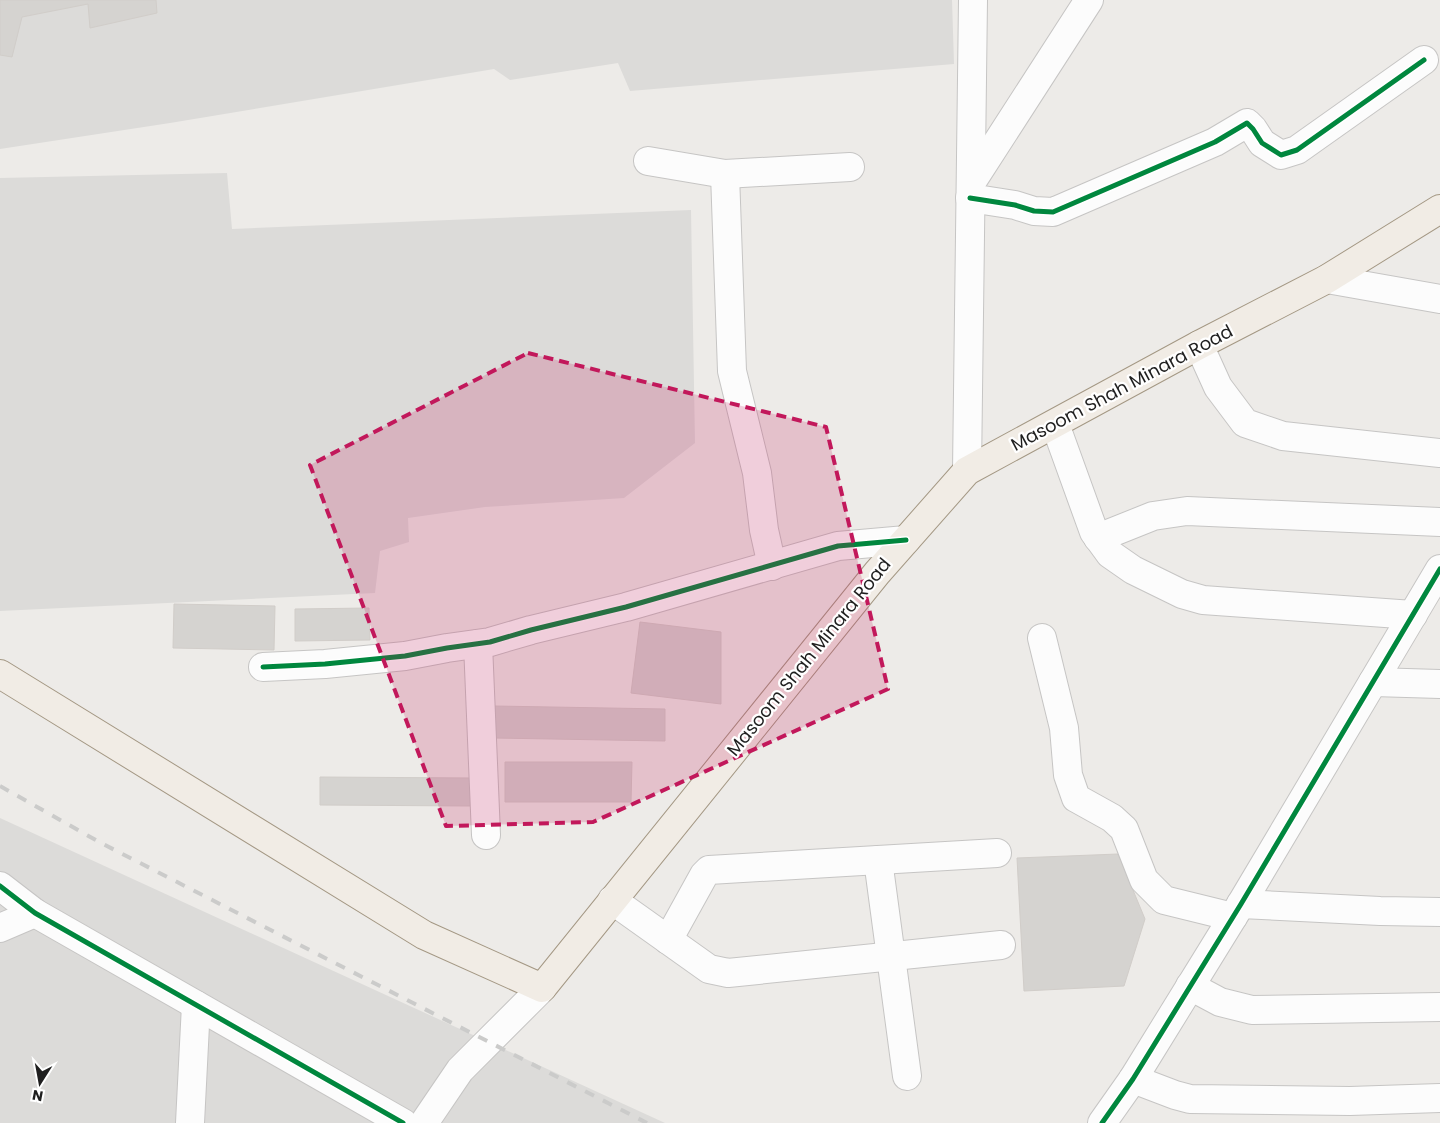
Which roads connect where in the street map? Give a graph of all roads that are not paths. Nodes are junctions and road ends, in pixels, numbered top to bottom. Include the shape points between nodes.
1 (973, 0) edge
2 (1089, 0) edge
3 (1424, 60) dead end
4 (648, 161) dead end
5 (850, 167) dead end
6 (724, 174) junction
7 (970, 190) junction
8 (1440, 209) edge
9 (1326, 279) junction
10 (1440, 299) edge
11 (1199, 345) junction
12 (1055, 424) junction
13 (1440, 453) edge
14 (967, 471) junction
15 (1440, 522) edge
16 (1098, 538) junction
17 (906, 540) junction
18 (772, 566) junction
19 (1440, 569) edge
20 (1413, 615) junction
21 (1042, 638) dead end
22 (478, 644) junction
23 (262, 667) dead end
24 (0, 674) edge
25 (1372, 682) junction
26 (1440, 684) edge
27 (486, 835) dead end
28 (997, 853) dead end
29 (878, 860) junction
30 (0, 886) edge
31 (612, 900) junction
32 (1237, 910) junction
33 (1440, 912) edge
34 (35, 913) junction
35 (0, 928) edge
36 (668, 940) junction
37 (1001, 945) dead end
38 (892, 956) junction
39 (1190, 986) junction
40 (542, 988) junction
41 (196, 1005) junction
42 (1440, 1007) edge
43 (907, 1076) dead end
44 (1133, 1079) junction
45 (1440, 1098) edge
46 (190, 1123) edge
47 (403, 1123) edge
48 (424, 1123) edge
49 (1102, 1123) edge

1 - 7 street
2 - 7 street
3 - 7 street via 1298,150 1281,155 1262,143 1247,123 1215,142 1053,212 1034,211
4 - 6 street
5 - 6 street
6 - 18 street via 732,371 757,473
7 - 14 street
8 - 9 main road, Masoom Shah Minara Road
9 - 10 street
9 - 11 main road, Masoom Shah Minara Road
11 - 12 main road, Masoom Shah Minara Road
11 - 13 street via 1218,387 1245,423 1283,436
12 - 14 main road, Masoom Shah Minara Road
12 - 16 street via 1084,508
14 - 17 main road, Masoom Shah Minara Road
15 - 16 street via 1187,510 1153,516
16 - 20 street via 1110,554 1133,570 1182,594 1203,600
17 - 18 street via 838,546
17 - 31 main road, Masoom Shah Minara Road
18 - 22 street
19 - 20 street
20 - 25 street
21 - 32 street via 1064,728 1068,775 1076,798 1112,818 1124,829 1144,880 1164,900
22 - 23 street via 405,656
22 - 27 street
24 - 40 main road via 424,935
25 - 26 street
25 - 32 street
28 - 29 street
29 - 36 street via 709,870
29 - 38 street
30 - 34 street
31 - 36 street
31 - 40 main road, Masoom Shah Minara Road
32 - 33 street
32 - 39 street
34 - 35 street
34 - 41 street
36 - 38 street via 709,969 728,972
37 - 38 street
38 - 43 street
39 - 42 street via 1220,1002 1252,1010
39 - 44 street
40 - 48 street via 460,1070
41 - 46 street
41 - 47 street
44 - 45 street via 1190,1099 1350,1101
44 - 49 street

